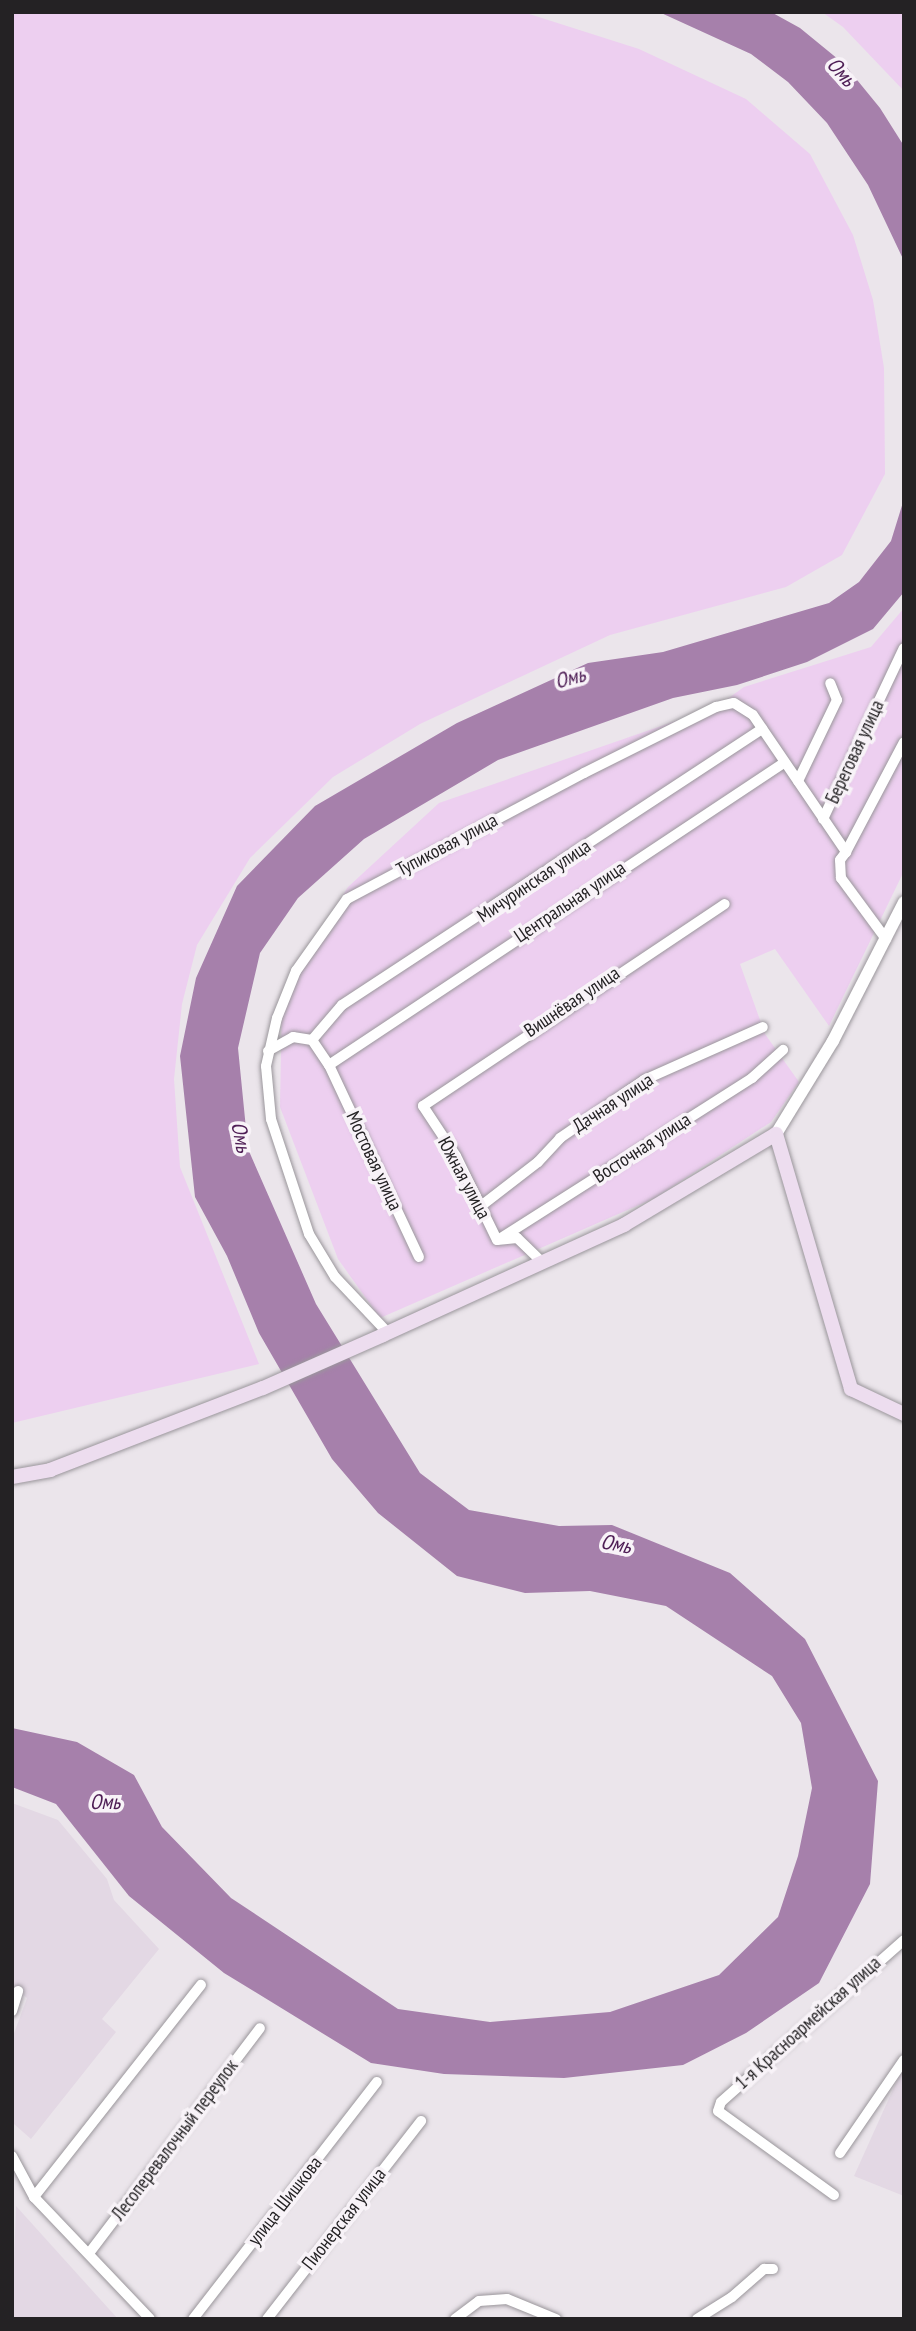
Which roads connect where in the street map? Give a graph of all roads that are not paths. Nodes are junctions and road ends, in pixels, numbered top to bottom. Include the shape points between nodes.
1 (904, 648) edge
2 (830, 683) dead end
3 (762, 729) junction
4 (904, 742) edge
5 (785, 762) junction
6 (798, 781) junction
7 (823, 819) junction
8 (846, 852) junction
9 (904, 902) edge
10 (725, 904) dead end
11 (886, 939) junction
12 (763, 1027) dead end
13 (312, 1040) junction
14 (268, 1051) junction
15 (783, 1051) dead end
16 (329, 1065) junction
17 (423, 1106) joint
18 (776, 1134) junction
19 (481, 1206) junction
20 (497, 1240) junction
21 (419, 1257) dead end
22 (542, 1262) junction
23 (386, 1334) junction
24 (904, 1414) edge
25 (12, 1477) edge
26 (904, 1940) edge
27 (201, 1985) dead end
28 (18, 1991) dead end
29 (12, 2011) edge
30 (260, 2028) dead end
31 (904, 2060) edge
32 (377, 2082) dead end
33 (421, 2121) dead end
34 (840, 2153) dead end
35 (12, 2156) edge
36 (834, 2195) dead end
37 (34, 2197) junction
38 (90, 2252) junction
39 (773, 2269) dead end
40 (150, 2319) edge
41 (193, 2319) edge
42 (267, 2319) edge
43 (455, 2319) edge
44 (556, 2319) edge
45 (697, 2319) edge

1 - 7 street, Береговая улица
2 - 6 street via 837,700
3 - 5 street
3 - 13 street, Мичуринская улица via 342,1005
3 - 14 street, Тупиковая улица via 753,715 734,703 716,707 347,899 296,971
4 - 8 street
5 - 6 street
5 - 16 street, Центральная улица
6 - 7 street
7 - 8 street
8 - 11 street via 840,860 841,878
9 - 11 street
10 - 17 street, Вишнёвая улица
11 - 18 street
12 - 19 street, Дачная улица via 643,1080 560,1138 538,1162
13 - 14 street via 293,1037
13 - 16 street, Мостовая улица
14 - 23 street, Тупиковая улица via 271,1119 309,1234 335,1277
15 - 20 street, Восточная улица via 752,1078
16 - 21 street, Мостовая улица
17 - 19 street, Южная улица
18 - 22 main road via 624,1225
18 - 24 main road via 851,1389
19 - 20 street, Южная улица
20 - 22 street, Южная улица via 517,1238
22 - 23 main road
23 - 25 main road via 263,1388 50,1470
26 - 36 street, 1-я Красноармейская улица via 721,2102 718,2111
27 - 37 street
28 - 29 street
30 - 38 street, Лесоперевалочный переулок
31 - 34 street
32 - 41 street, улица Шишкова
33 - 42 street, Пионерская улица
35 - 37 street
37 - 38 street
38 - 40 street
39 - 45 street via 764,2269
43 - 44 street via 479,2301 507,2299

